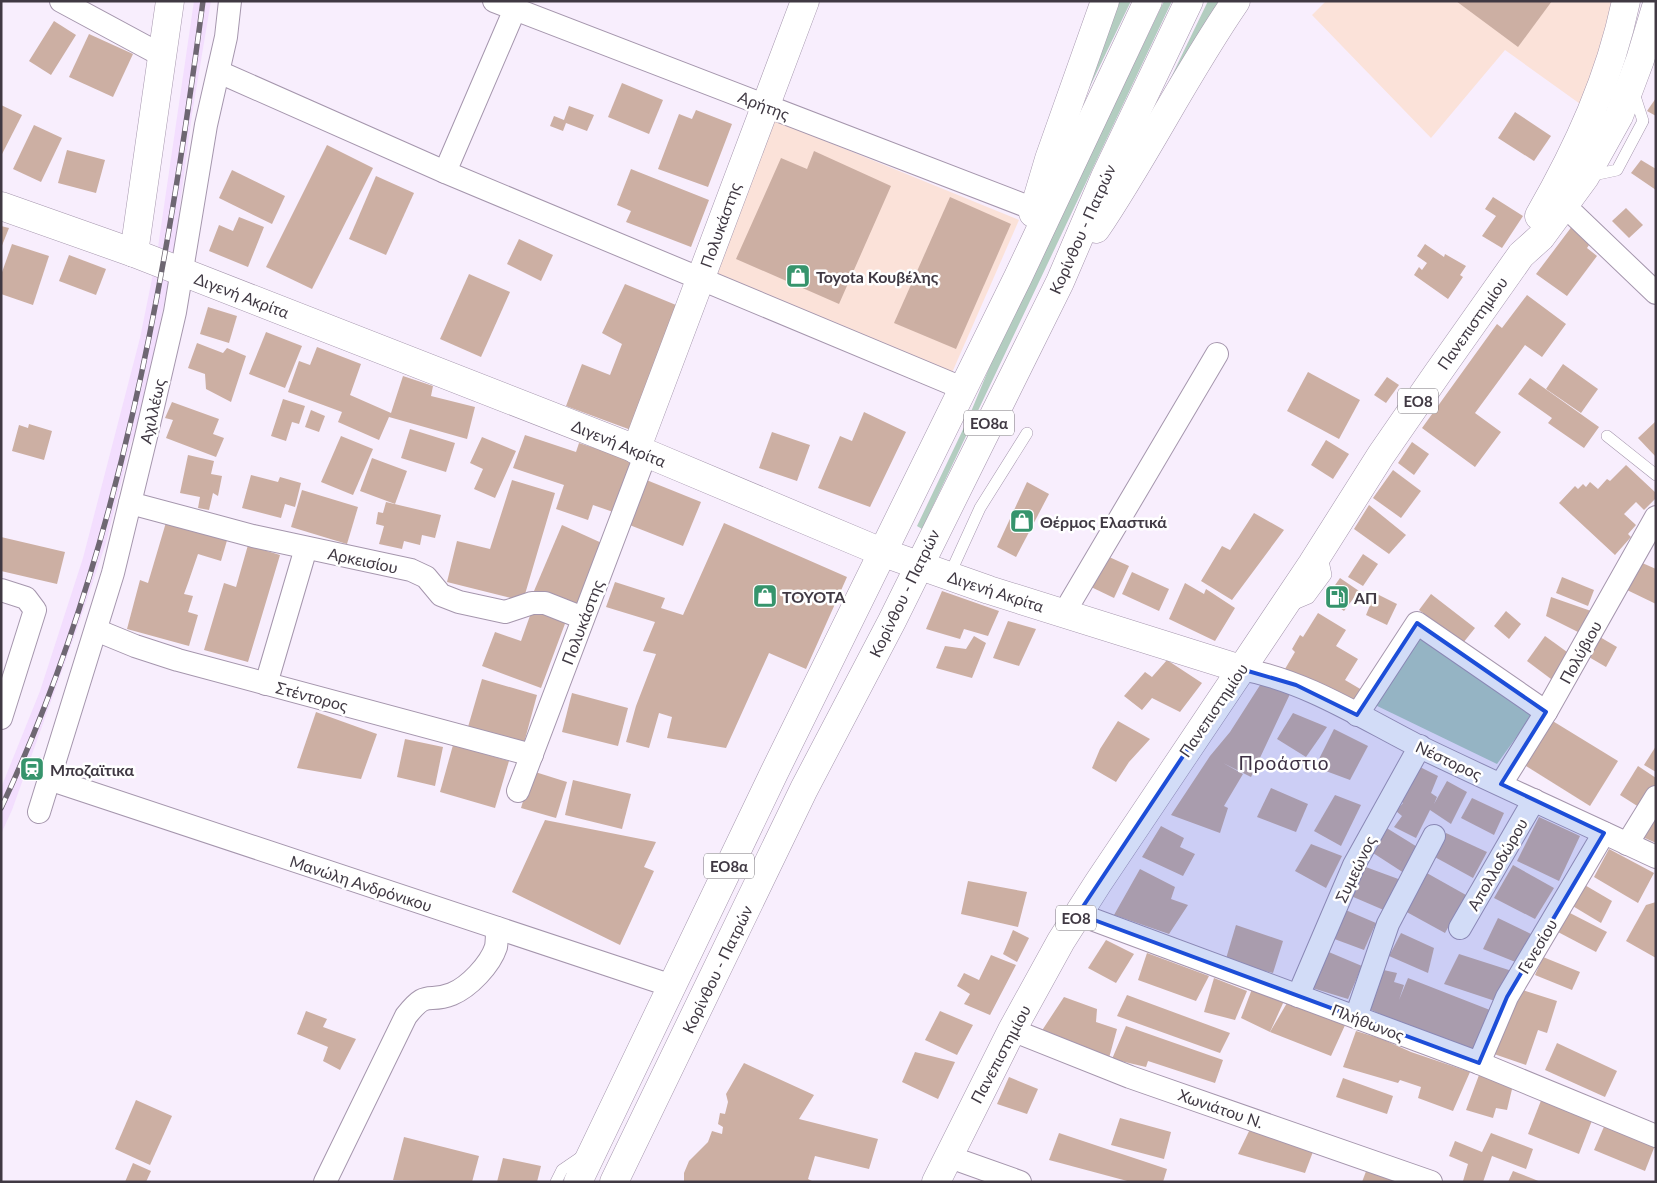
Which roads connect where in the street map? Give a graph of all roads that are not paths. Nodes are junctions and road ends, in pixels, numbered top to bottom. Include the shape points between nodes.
1 (60, 1) edge
2 (170, 1) edge
3 (230, 1) edge
4 (805, 1) edge
5 (1105, 1) edge
6 (1148, 1) edge
7 (1189, 1) edge
8 (1236, 1) edge
9 (505, 5) edge
10 (1624, 7) edge
11 (1656, 7) edge
12 (163, 56) junction
13 (218, 72) junction
14 (764, 105) junction
15 (445, 172) junction
16 (1, 206) edge
17 (1565, 206) junction
18 (1034, 210) junction
19 (134, 253) junction
20 (1521, 255) junction
21 (182, 272) junction
22 (701, 278) junction
23 (1018, 278) junction
24 (1060, 282) junction
25 (1656, 293) edge
26 (1217, 354) dead end
27 (962, 388) junction
28 (1027, 433) dead end
29 (1607, 436) dead end
30 (641, 452) junction
31 (1656, 475) edge
32 (130, 503) junction
33 (1656, 517) edge
34 (306, 548) junction
35 (884, 552) junction
36 (919, 565) junction
37 (949, 576) junction
38 (1, 590) edge
39 (1064, 613) junction
40 (583, 618) junction
41 (96, 630) junction
42 (1241, 669) junction
43 (266, 684) junction
44 (1546, 712) junction
45 (1357, 715) junction
46 (1, 718) edge
47 (1420, 746) junction
48 (532, 755) junction
49 (49, 779) junction
50 (1501, 784) junction
51 (518, 791) dead end
52 (1656, 796) edge
53 (1534, 800) junction
54 (39, 812) dead end
55 (1604, 833) junction
56 (1434, 836) dead end
57 (1627, 844) junction
58 (1656, 857) edge
59 (1078, 914) junction
60 (497, 928) junction
61 (1460, 928) dead end
62 (672, 986) junction
63 (1298, 996) junction
64 (1356, 1016) junction
65 (1012, 1030) junction
66 (1479, 1063) junction
67 (1656, 1136) edge
68 (594, 1149) junction
69 (947, 1156) junction
70 (325, 1182) edge
71 (556, 1182) edge
72 (578, 1182) edge
73 (614, 1182) edge
74 (936, 1182) edge
75 (1020, 1182) edge
76 (1431, 1182) edge

1 - 12 street
2 - 12 main road
3 - 13 street, Αχιλλέως
4 - 14 main road, Πολυκάστης
5 - 18 main road
6 - 23 main road, Κορίνθου - Πατρών / ΕΟ8α
7 - 24 main road, Κορίνθου - Πατρών / ΕΟ8α via 1105,177
8 - 24 main road via 1203,51 1126,184
9 - 14 street, Αρήτης
9 - 15 street
10 - 20 main road, Πανεπιστημίου / ΕΟ8 via 1618,40 1591,114 1567,166 1526,238
11 - 17 main road, Πανεπιστημίου / ΕΟ8 via 1619,116
12 - 19 main road
13 - 15 street
13 - 21 street, Αχιλλέως
14 - 18 street, Αρήτης
14 - 22 main road, Πολυκάστης
15 - 22 street
16 - 19 main road, Διγενή Ακρίτα
17 - 20 main road, Πανεπιστημίου / ΕΟ8 via 1541,237
17 - 25 street
18 - 23 main road
19 - 21 main road, Διγενή Ακρίτα
20 - 42 main road, Πανεπιστημίου / ΕΟ8 via 1382,455
21 - 30 main road, Διγενή Ακρίτα
21 - 32 street, Αχιλλέως
22 - 27 street
22 - 30 main road, Πολυκάστης
23 - 27 main road, Κορίνθου - Πατρών / ΕΟ8α
24 - 36 main road, Κορίνθου - Πατρών / ΕΟ8α
26 - 39 street
27 - 35 main road, Κορίνθου - Πατρών / ΕΟ8α
28 - 37 lane via 980,508
29 - 31 lane
30 - 35 main road, Διγενή Ακρίτα
30 - 40 street, Πολυκάστης
32 - 34 street, Αρκεισίου
32 - 41 street, Αχιλλέως
33 - 44 street, Πολύβιου
34 - 40 street, Αρκεισίου via 411,570 426,577 443,596 494,611 508,612 540,602
34 - 43 street
35 - 36 main road, Διγενή Ακρίτα
35 - 62 main road, Κορίνθου - Πατρών / ΕΟ8α
36 - 37 main road, Διγενή Ακρίτα
36 - 73 main road, Κορίνθου - Πατρών / ΕΟ8α via 804,789
37 - 39 main road, Διγενή Ακρίτα
38 - 46 street via 26,598 35,610
39 - 42 main road, Διγενή Ακρίτα
40 - 48 street, Πολυκάστης
41 - 43 street, Στέντορος via 142,648
41 - 49 street, Αχιλλέως
42 - 45 street, Νέστορος via 1271,675
42 - 59 main road, Πανεπιστημίου / ΕΟ8
43 - 48 street, Στέντορος
44 - 45 street via 1417,623
44 - 50 street, Πολύβιου
45 - 47 street, Νέστορος
47 - 50 street, Νέστορος
47 - 63 street, Συμεώνος via 1354,865
48 - 51 street, Πολυκάστης
49 - 54 street, Αχιλλέως
49 - 60 street, Μανώλη Ανδρόνικου
50 - 53 street, Νέστορος
52 - 57 street
53 - 55 street, Νέστορος
53 - 61 street, Απολλοδώρου
55 - 57 street, Νέστορος
55 - 66 street, Γενεσίου via 1507,997
56 - 64 street via 1388,924
57 - 58 street, Νέστορος
59 - 63 street, Πλήθωνος
59 - 65 main road, Πανεπιστημίου / ΕΟ8
60 - 62 street, Μανώλη Ανδρόνικου
60 - 70 street via 493,954 468,985 450,995 424,998 406,1016
62 - 68 main road, Κορίνθου - Πατρών / ΕΟ8α
63 - 64 street, Πλήθωνος
64 - 66 street, Πλήθωνος
65 - 69 main road, Πανεπιστημίου / ΕΟ8
65 - 76 street, Χωνιάτου Ν. via 1130,1077
66 - 67 street, Πλήθωνος
68 - 71 lane via 562,1170
68 - 72 main road, Κορίνθου - Πατρών / ΕΟ8α
69 - 74 main road, Πανεπιστημίου / ΕΟ8
69 - 75 street

